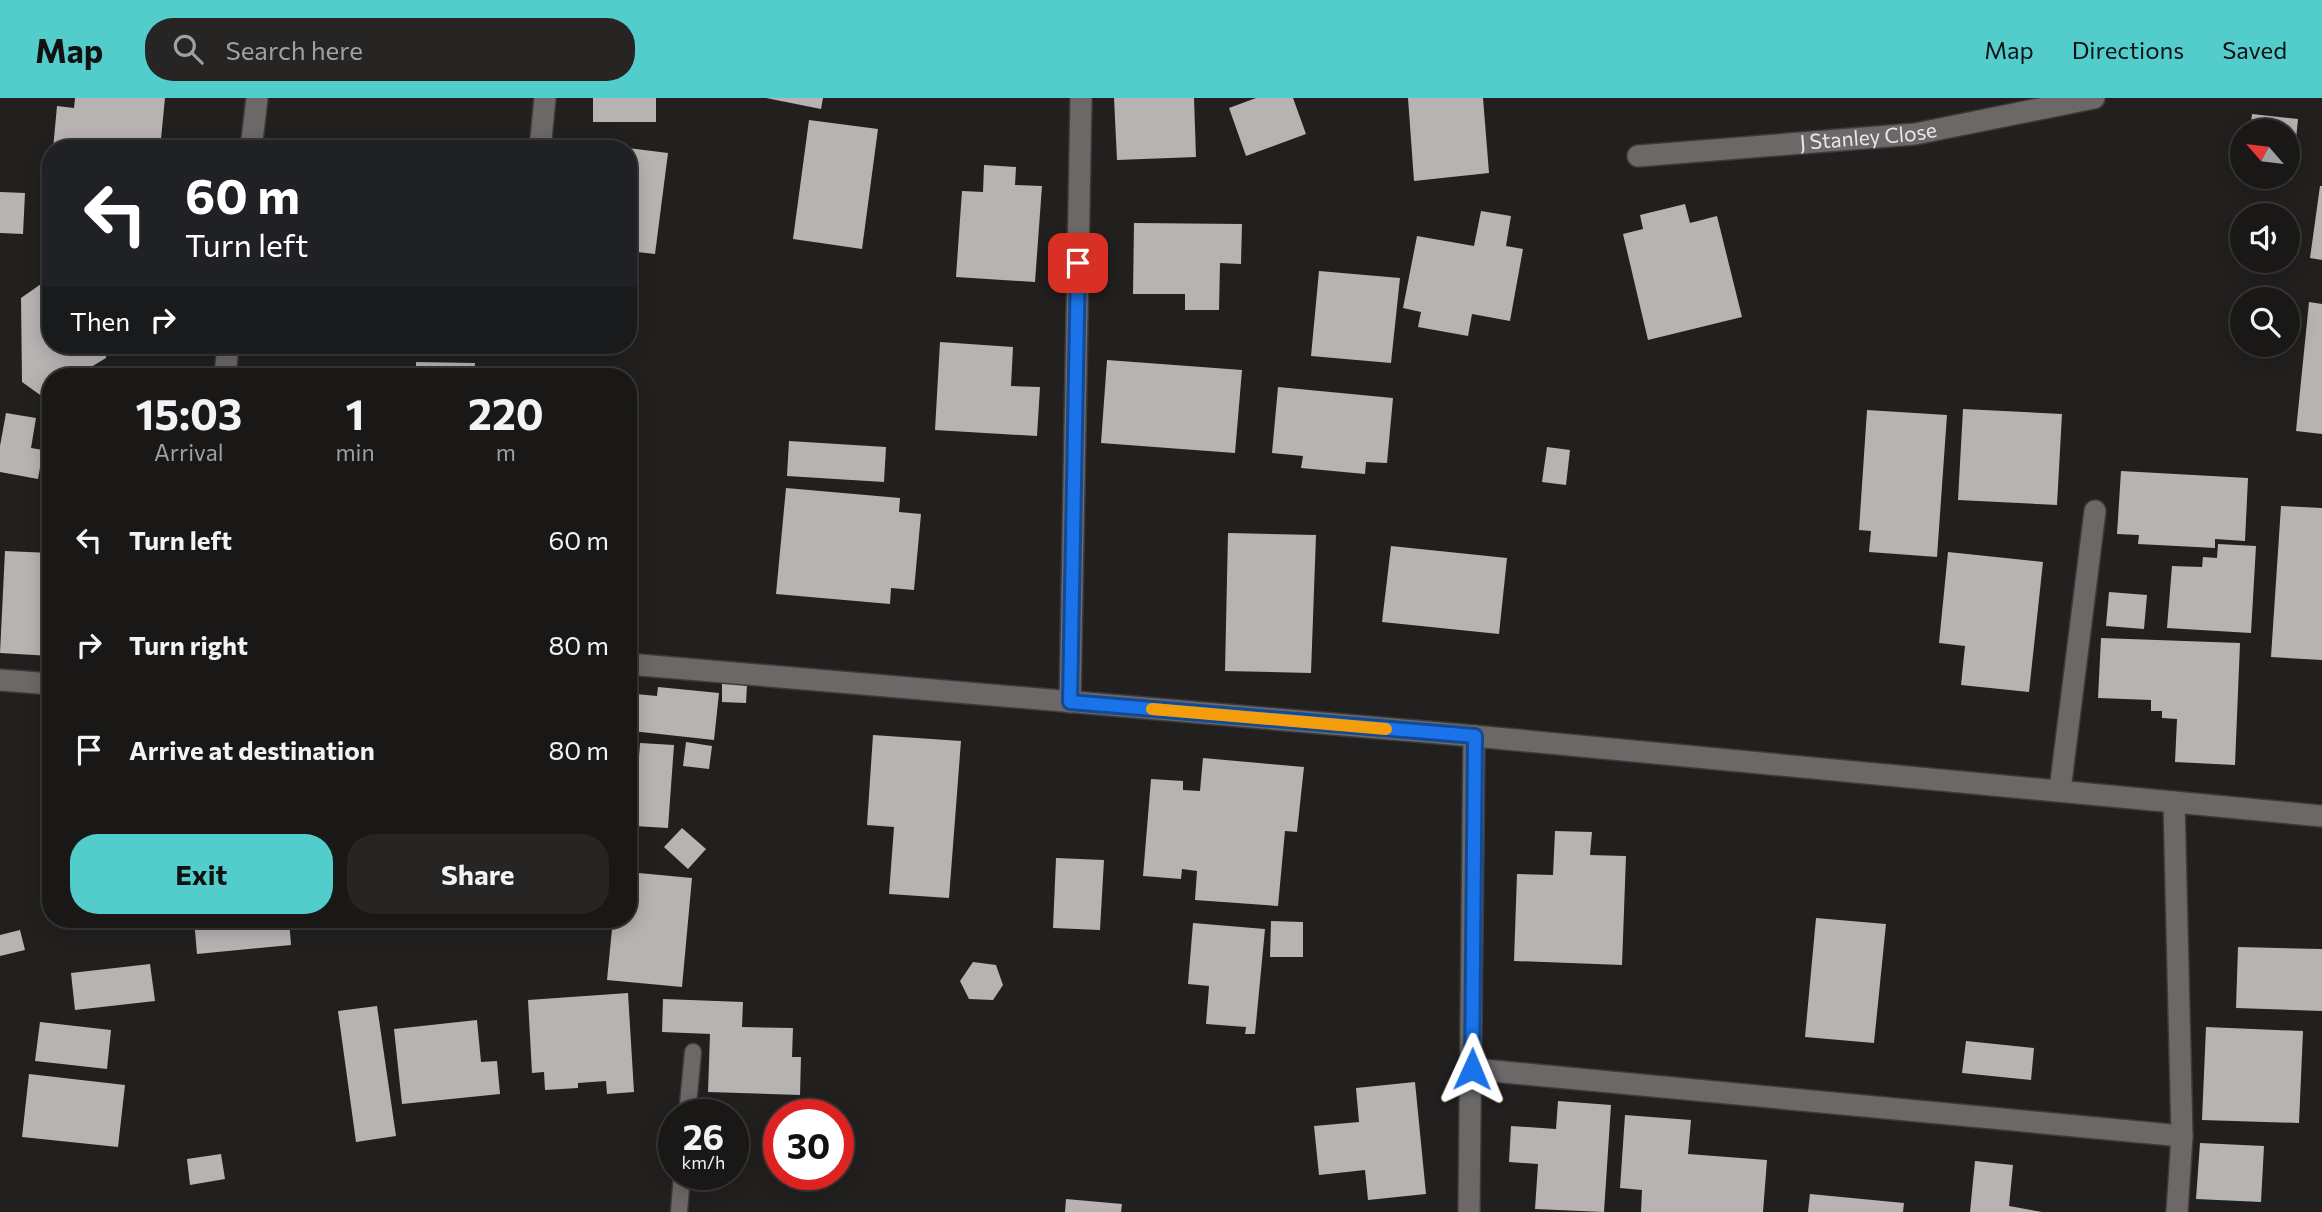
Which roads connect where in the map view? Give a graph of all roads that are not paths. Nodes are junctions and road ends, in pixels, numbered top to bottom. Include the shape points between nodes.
1 (257, 98) edge
2 (545, 98) edge
3 (1081, 98) edge
4 (2094, 98) edge
5 (252, 140) edge
6 (541, 140) edge
7 (1638, 156) dead end
8 (2095, 511) dead end
9 (637, 665) edge
10 (0, 680) edge
11 (42, 683) edge
12 (1070, 702) junction
13 (1475, 736) junction
14 (2060, 790) junction
15 (2174, 802) junction
16 (2322, 816) edge
17 (693, 1052) dead end
18 (1472, 1069) junction
19 (689, 1099) edge
20 (2182, 1136) junction
21 (681, 1190) edge
22 (679, 1212) edge
23 (1469, 1212) edge
24 (2176, 1212) edge

1 - 5 street
2 - 6 street
3 - 12 street
4 - 7 street, J Stanley Close via 1915,134
8 - 14 street
9 - 12 street
10 - 11 street
12 - 13 street
13 - 14 street
13 - 18 street
14 - 15 street
15 - 16 street
15 - 20 street
17 - 19 lane
18 - 20 street
18 - 23 street
20 - 24 street
21 - 22 lane

